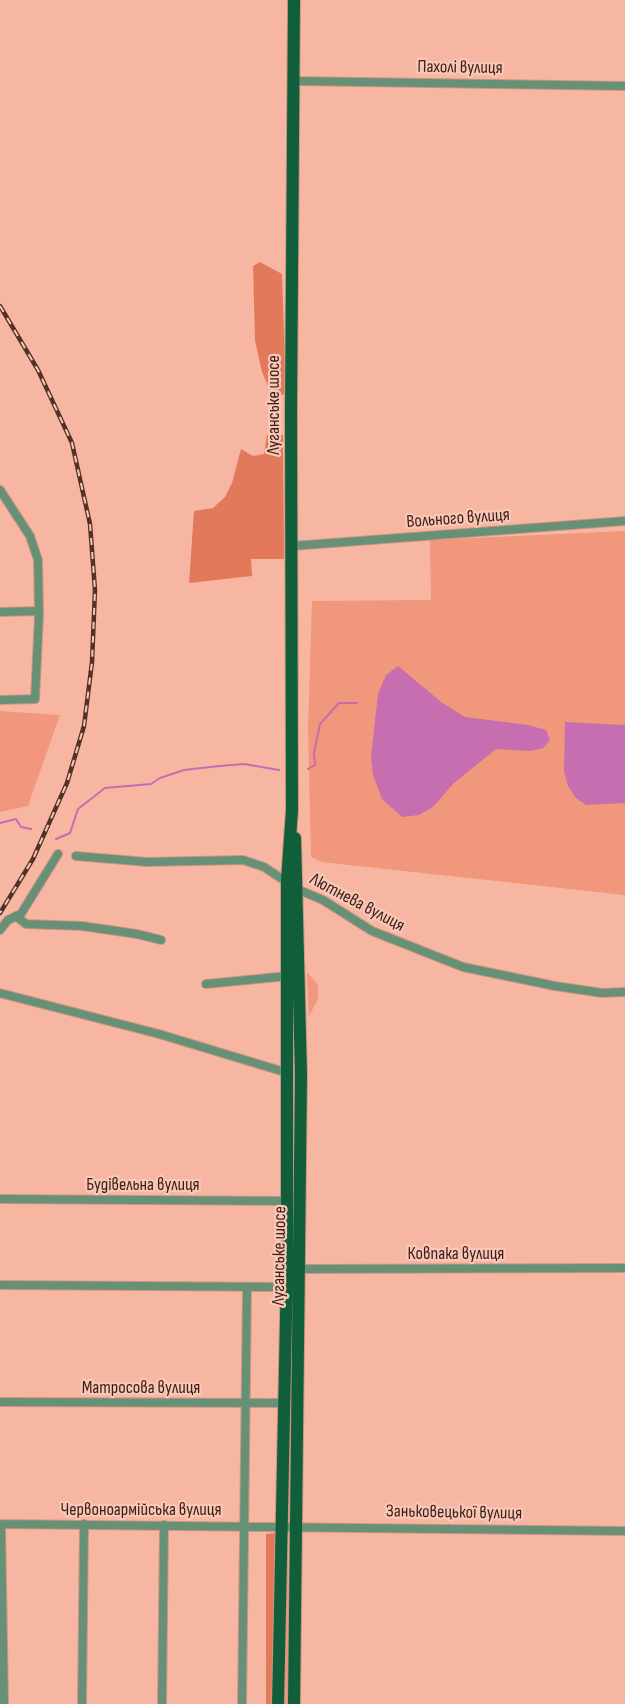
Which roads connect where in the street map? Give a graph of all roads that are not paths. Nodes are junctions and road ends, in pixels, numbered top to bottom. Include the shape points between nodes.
1 (294, 0) edge
2 (294, 81) junction
3 (625, 86) edge
4 (0, 490) edge
5 (625, 521) edge
6 (292, 546) junction
7 (39, 611) junction
8 (0, 612) edge
9 (0, 700) edge
10 (292, 810) junction
11 (58, 854) dead end
12 (76, 856) dead end
13 (287, 881) junction
14 (299, 890) junction
15 (16, 916) junction
16 (0, 930) edge
17 (161, 940) dead end
18 (288, 976) junction
19 (206, 984) dead end
20 (625, 992) edge
21 (0, 993) edge
22 (288, 1073) junction
23 (0, 1199) edge
24 (286, 1201) junction
25 (625, 1268) edge
26 (293, 1269) junction
27 (0, 1285) edge
28 (247, 1287) junction
29 (286, 1287) junction
30 (0, 1402) edge
31 (246, 1403) junction
32 (283, 1403) junction
33 (1, 1524) edge
34 (84, 1524) junction
35 (164, 1525) junction
36 (243, 1526) junction
37 (282, 1526) junction
38 (296, 1526) junction
39 (625, 1531) edge
40 (4, 1704) edge
41 (82, 1704) edge
42 (162, 1704) edge
43 (242, 1704) edge
44 (278, 1704) edge
45 (294, 1704) edge

1 - 2 main road, Луганське шосе
2 - 3 street, Пахолі вулиця
2 - 6 main road, Луганське шосе
4 - 7 street via 30,536 38,560
5 - 6 street, Вольного вулиця
6 - 10 main road, Луганське шосе
7 - 8 street
7 - 9 street via 35,699
10 - 13 main road, Луганське шосе
10 - 14 main road, Луганське шосе
11 - 15 street via 21,914
12 - 13 street, Лютнева вулиця via 147,862 243,860
13 - 14 street, Лютнева вулиця
13 - 18 main road, Луганське шосе
14 - 20 street, Лютнева вулиця via 324,900 372,931 463,967 555,986
14 - 26 main road, Луганське шосе via 301,1075
15 - 16 street
15 - 17 street via 26,924 82,926
18 - 19 street
18 - 22 main road, Луганське шосе
21 - 22 street via 159,1034
22 - 24 main road, Луганське шосе
23 - 24 street, Будівельна вулиця
24 - 26 main road, Луганське шосе
25 - 26 street, Ковпака вулиця
26 - 29 main road, Луганське шосе
26 - 38 main road, Луганське шосе
27 - 28 street
28 - 29 street
28 - 31 street
29 - 32 main road, Луганське шосе
30 - 31 street, Матросова вулиця
31 - 32 street, Матросова вулиця
31 - 36 street
32 - 37 main road, Луганське шосе
33 - 34 street, Червоноармійська вулиця
33 - 40 street
34 - 35 street, Червоноармійська вулиця
34 - 41 street
35 - 36 street, Червоноармійська вулиця
35 - 42 street
36 - 37 street, Червоноармійська вулиця
36 - 43 street
37 - 38 street, Заньковецької вулиця
37 - 44 main road, Луганське шосе
38 - 39 street, Заньковецької вулиця
38 - 45 main road, Луганське шосе

